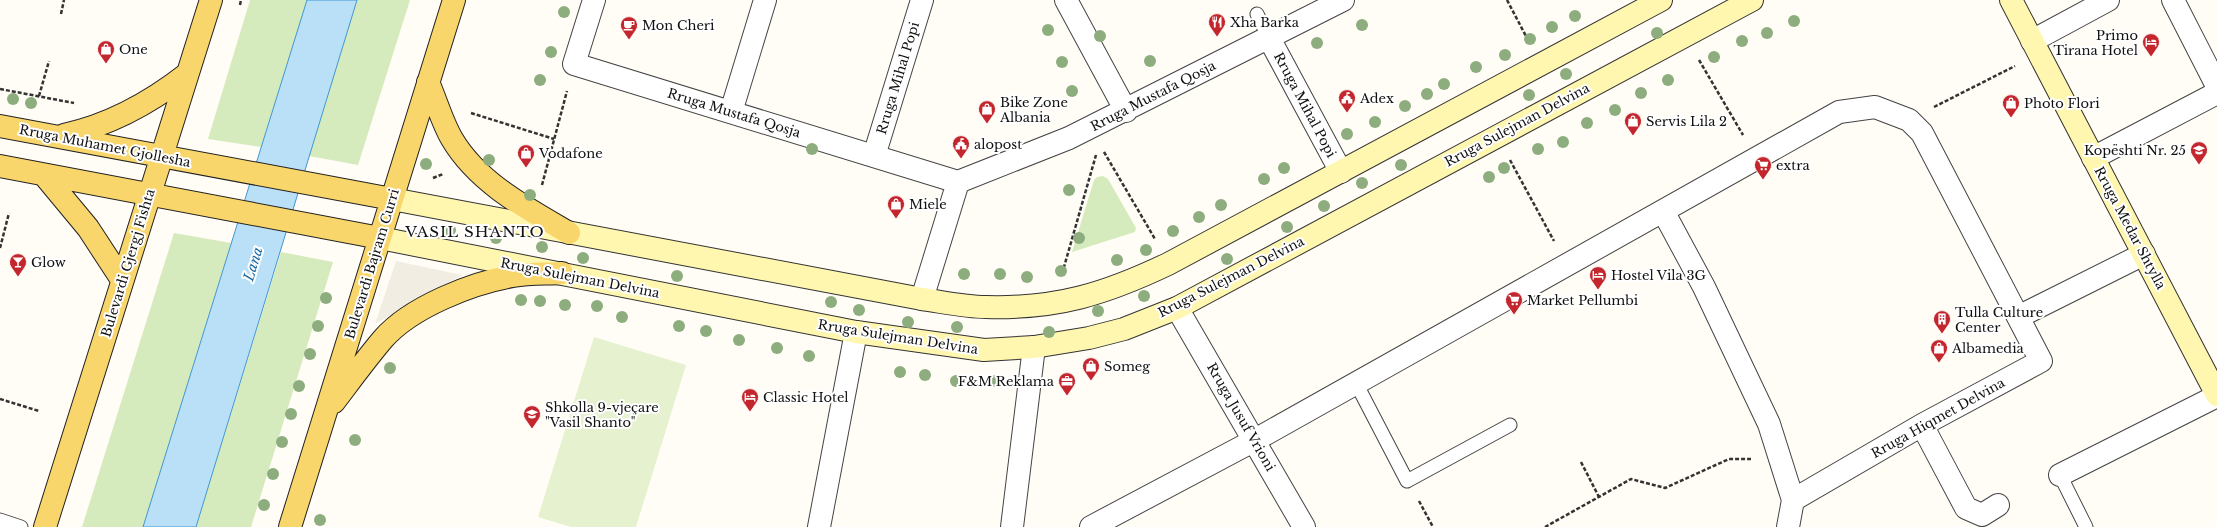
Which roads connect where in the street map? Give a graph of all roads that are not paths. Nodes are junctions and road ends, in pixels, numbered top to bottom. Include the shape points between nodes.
1 (211, 0) edge
2 (454, 0) edge
3 (594, 0) edge
4 (765, 0) edge
5 (922, 0) edge
6 (1066, 0) edge
7 (1343, 0) edge
8 (1661, 0) edge
9 (1752, 0) edge
10 (2011, 0) edge
11 (2108, 0) edge
12 (2173, 0) edge
13 (1257, 14) dead end
14 (1269, 38) junction
15 (2035, 47) junction
16 (187, 74) junction
17 (428, 82) junction
18 (2217, 86) edge
19 (2217, 93) edge
20 (1126, 111) junction
21 (731, 112) junction
22 (0, 126) edge
23 (56, 136) junction
24 (161, 156) junction
25 (874, 156) junction
26 (2093, 158) junction
27 (0, 166) edge
28 (1341, 172) junction
29 (44, 175) junction
30 (958, 182) junction
31 (149, 195) junction
32 (392, 200) junction
33 (1664, 211) junction
34 (569, 233) junction
35 (380, 238) junction
36 (2144, 254) junction
37 (562, 273) junction
38 (122, 280) junction
39 (922, 299) junction
40 (1177, 308) junction
41 (2018, 317) junction
42 (856, 332) junction
43 (1034, 347) junction
44 (1356, 383) junction
45 (2217, 396) edge
46 (325, 414) junction
47 (1510, 425) dead end
48 (1922, 425) junction
49 (1255, 440) junction
50 (2060, 475) joint
51 (1793, 500) junction
52 (1998, 505) dead end
53 (0, 520) edge
54 (21, 527) edge
55 (45, 527) edge
56 (290, 527) edge
57 (818, 527) edge
58 (1012, 527) edge
59 (1091, 527) edge
60 (1304, 527) edge
61 (1788, 527) edge
62 (2086, 527) edge

1 - 16 main road, Bulevardi Gjergj Fishta
2 - 17 main road, Bulevardi Bajram Curri
3 - 21 street, Rruga Mustafa Qosja via 574,64
4 - 21 street
5 - 25 street, Rruga Mihal Popi
6 - 20 street
7 - 14 street, Rruga Mustafa Qosja
8 - 28 main road
9 - 40 main road, Rruga Sulejman Delvina
10 - 15 main road, Rruga Medar Shtylla
11 - 15 street
12 - 18 street
13 - 14 lane
14 - 20 street, Rruga Mustafa Qosja
14 - 28 street, Rruga Mihal Popi
15 - 26 main road, Rruga Medar Shtylla
16 - 23 main road via 159,96 123,114 91,129
16 - 24 main road, Bulevardi Gjergj Fishta
17 - 32 main road, Bulevardi Bajram Curri
17 - 34 main road via 451,138 470,162 509,199
19 - 26 street
20 - 30 street, Rruga Mustafa Qosja via 1094,137
21 - 25 street, Rruga Mustafa Qosja
22 - 23 main road, Rruga Muhamet Gjollesha
23 - 24 main road, Rruga Muhamet Gjollesha
24 - 31 main road, Bulevardi Gjergj Fishta
24 - 32 main road, Rruga Muhamet Gjollesha
25 - 30 street, Rruga Mustafa Qosja
26 - 36 main road, Rruga Medar Shtylla
27 - 29 main road
28 - 39 main road via 1168,264 1127,283 1087,297 1038,306 985,307
29 - 31 main road
29 - 38 main road via 88,228
30 - 39 street
31 - 35 main road, Rruga Sulejman Delvina
31 - 38 main road, Bulevardi Gjergj Fishta
32 - 34 main road
32 - 35 main road, Bulevardi Bajram Curri
33 - 41 street, Rruga Hiqmet Delvina via 1839,112 1875,107 1916,126
33 - 44 street
33 - 51 street via 1704,286 1769,424
34 - 39 main road
35 - 37 main road, Rruga Sulejman Delvina
35 - 46 main road, Bulevardi Bajram Curri
36 - 41 street
36 - 45 main road, Rruga Medar Shtylla
37 - 42 main road, Rruga Sulejman Delvina
37 - 46 main road via 513,276 470,288 432,304 405,320 384,338
38 - 55 main road, Bulevardi Gjergj Fishta
40 - 43 main road, Rruga Sulejman Delvina via 1124,329
40 - 49 street, Rruga Jusuf Vrioni
41 - 48 street, Rruga Hiqmet Delvina via 2041,361
42 - 43 main road, Rruga Sulejman Delvina via 984,350
42 - 57 street
43 - 58 street
44 - 47 lane via 1407,481
44 - 49 street
45 - 50 street, Rruga Medar Shtylla
46 - 56 main road, Bulevardi Bajram Curri
48 - 51 street, Rruga Hiqmet Delvina
48 - 52 street via 1966,508 1982,515
49 - 59 street
49 - 60 street, Rruga Jusuf Vrioni
50 - 62 lane
51 - 61 street
53 - 54 lane

